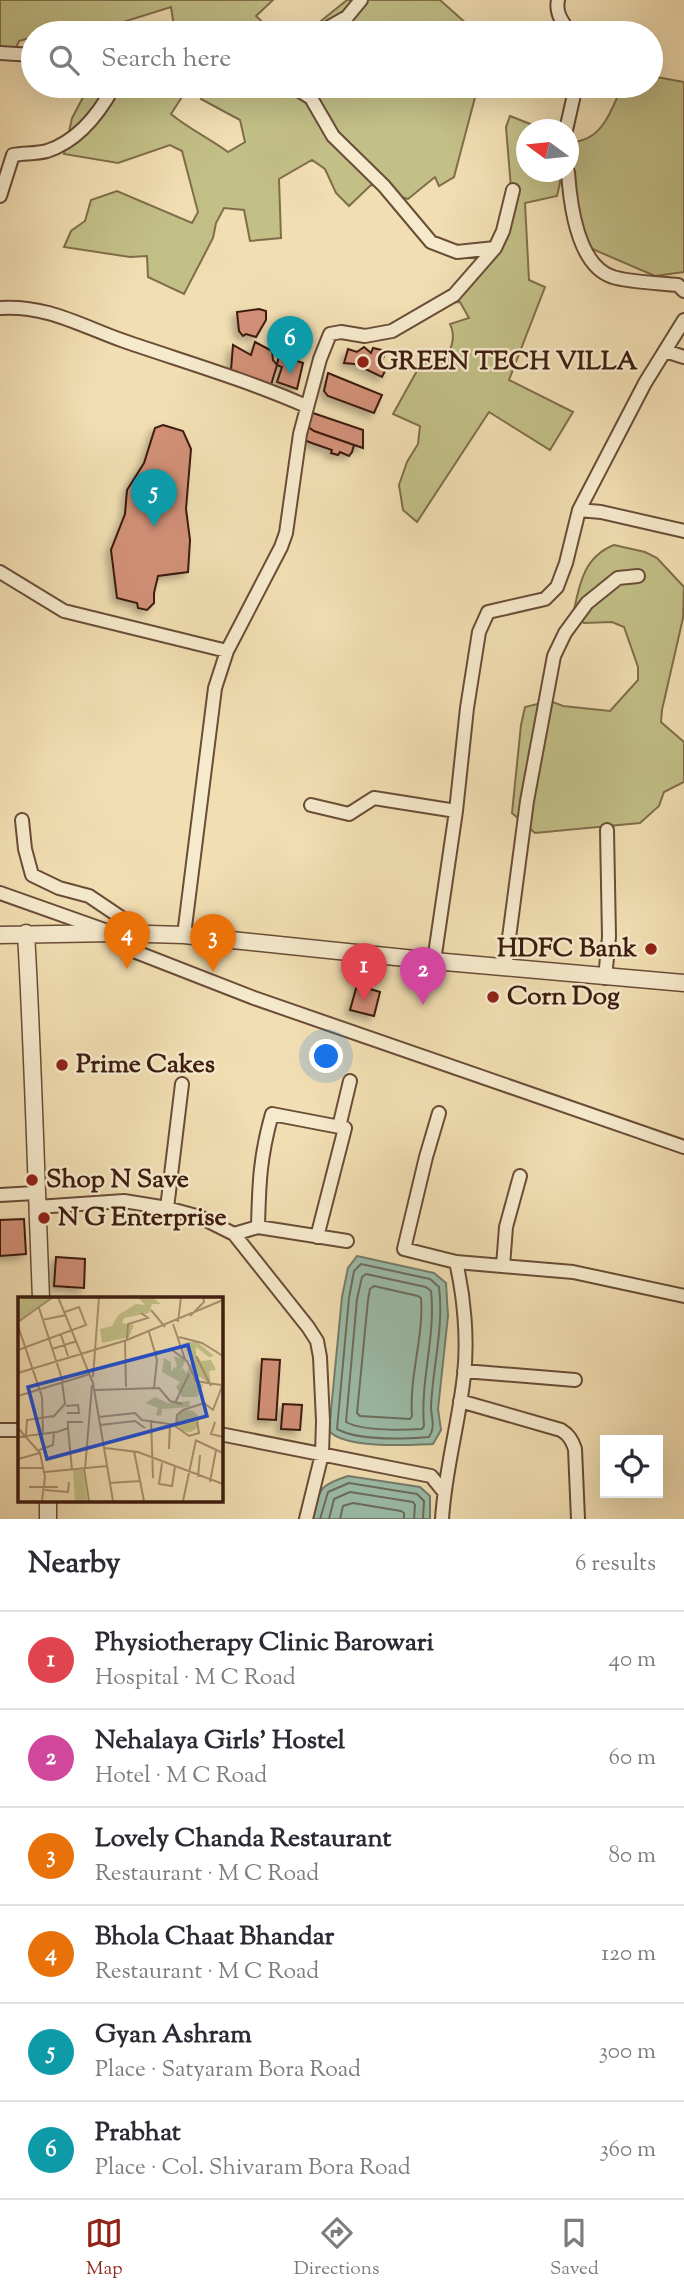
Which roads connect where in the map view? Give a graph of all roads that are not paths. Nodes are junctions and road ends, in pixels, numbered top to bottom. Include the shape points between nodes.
1 (361, 0) edge
2 (558, 0) edge
3 (342, 21) edge
4 (562, 21) edge
5 (0, 53) edge
6 (21, 54) edge
7 (107, 98) edge
8 (312, 98) edge
9 (573, 98) edge
10 (568, 119) edge
11 (568, 182) edge
12 (513, 190) dead end
13 (0, 196) edge
14 (495, 248) junction
15 (684, 291) edge
16 (0, 308) edge
17 (684, 320) edge
18 (665, 351) junction
19 (684, 357) edge
20 (306, 406) junction
21 (579, 510) junction
22 (684, 531) edge
23 (0, 572) edge
24 (638, 576) dead end
25 (227, 651) junction
26 (311, 805) dead end
27 (456, 811) junction
28 (22, 820) dead end
29 (607, 830) dead end
30 (0, 893) edge
31 (26, 933) junction
32 (113, 933) junction
33 (145, 933) junction
34 (0, 935) edge
35 (184, 935) junction
36 (434, 961) junction
37 (505, 968) junction
38 (605, 978) junction
39 (684, 983) edge
40 (350, 1081) dead end
41 (182, 1083) dead end
42 (439, 1113) dead end
43 (340, 1127) junction
44 (684, 1147) edge
45 (520, 1176) dead end
46 (0, 1195) edge
47 (36, 1200) junction
48 (167, 1208) junction
49 (258, 1227) junction
50 (234, 1234) junction
51 (317, 1237) junction
52 (347, 1241) dead end
53 (456, 1262) junction
54 (503, 1266) junction
55 (684, 1296) edge
56 (41, 1297) edge
57 (464, 1371) junction
58 (575, 1380) dead end
59 (460, 1401) junction
60 (0, 1430) edge
61 (18, 1430) edge
62 (222, 1434) edge
63 (322, 1454) junction
64 (448, 1463) junction
65 (431, 1476) junction
66 (444, 1492) junction
67 (306, 1519) edge
68 (442, 1519) edge
69 (578, 1519) edge

1 - 3 street
2 - 4 street
5 - 6 street
7 - 13 street via 75,138 46,151 13,155
8 - 14 street via 333,136 384,186 431,242 457,252
9 - 10 street
11 - 15 street via 579,238 596,266 612,277 678,285
12 - 14 street
14 - 20 street via 454,295 392,331 365,336 330,334
16 - 20 street via 60,315
17 - 18 street
18 - 19 street
18 - 21 street
20 - 25 street via 286,533
21 - 22 street
21 - 27 street via 557,587 545,599 488,612 479,632
23 - 25 street via 64,611
24 - 37 street via 618,578 587,603 554,656 527,802
25 - 35 street via 213,695
26 - 27 street via 349,814 374,798
27 - 36 street
28 - 33 street via 32,876 89,896
29 - 38 street
30 - 32 street
31 - 32 street
31 - 34 street
31 - 47 street
32 - 33 street
32 - 44 street via 136,952 242,994
33 - 35 street
35 - 36 street
36 - 37 street
37 - 38 street
38 - 39 street
40 - 43 street
41 - 48 street
42 - 53 street via 404,1249
43 - 49 street via 272,1114 262,1151
43 - 51 street via 345,1128
45 - 54 street via 506,1227
46 - 47 street
47 - 48 street via 124,1201
47 - 56 street
48 - 50 street via 200,1217
49 - 50 street
49 - 51 street
50 - 63 street via 317,1341
51 - 52 street
53 - 54 street
53 - 57 street via 463,1292
54 - 55 street via 573,1272
57 - 58 street
57 - 59 street
59 - 64 street
59 - 69 street via 568,1434 575,1450
60 - 61 street
62 - 63 street
63 - 65 street
63 - 67 street
64 - 65 street
64 - 66 street
65 - 66 street
66 - 68 street

